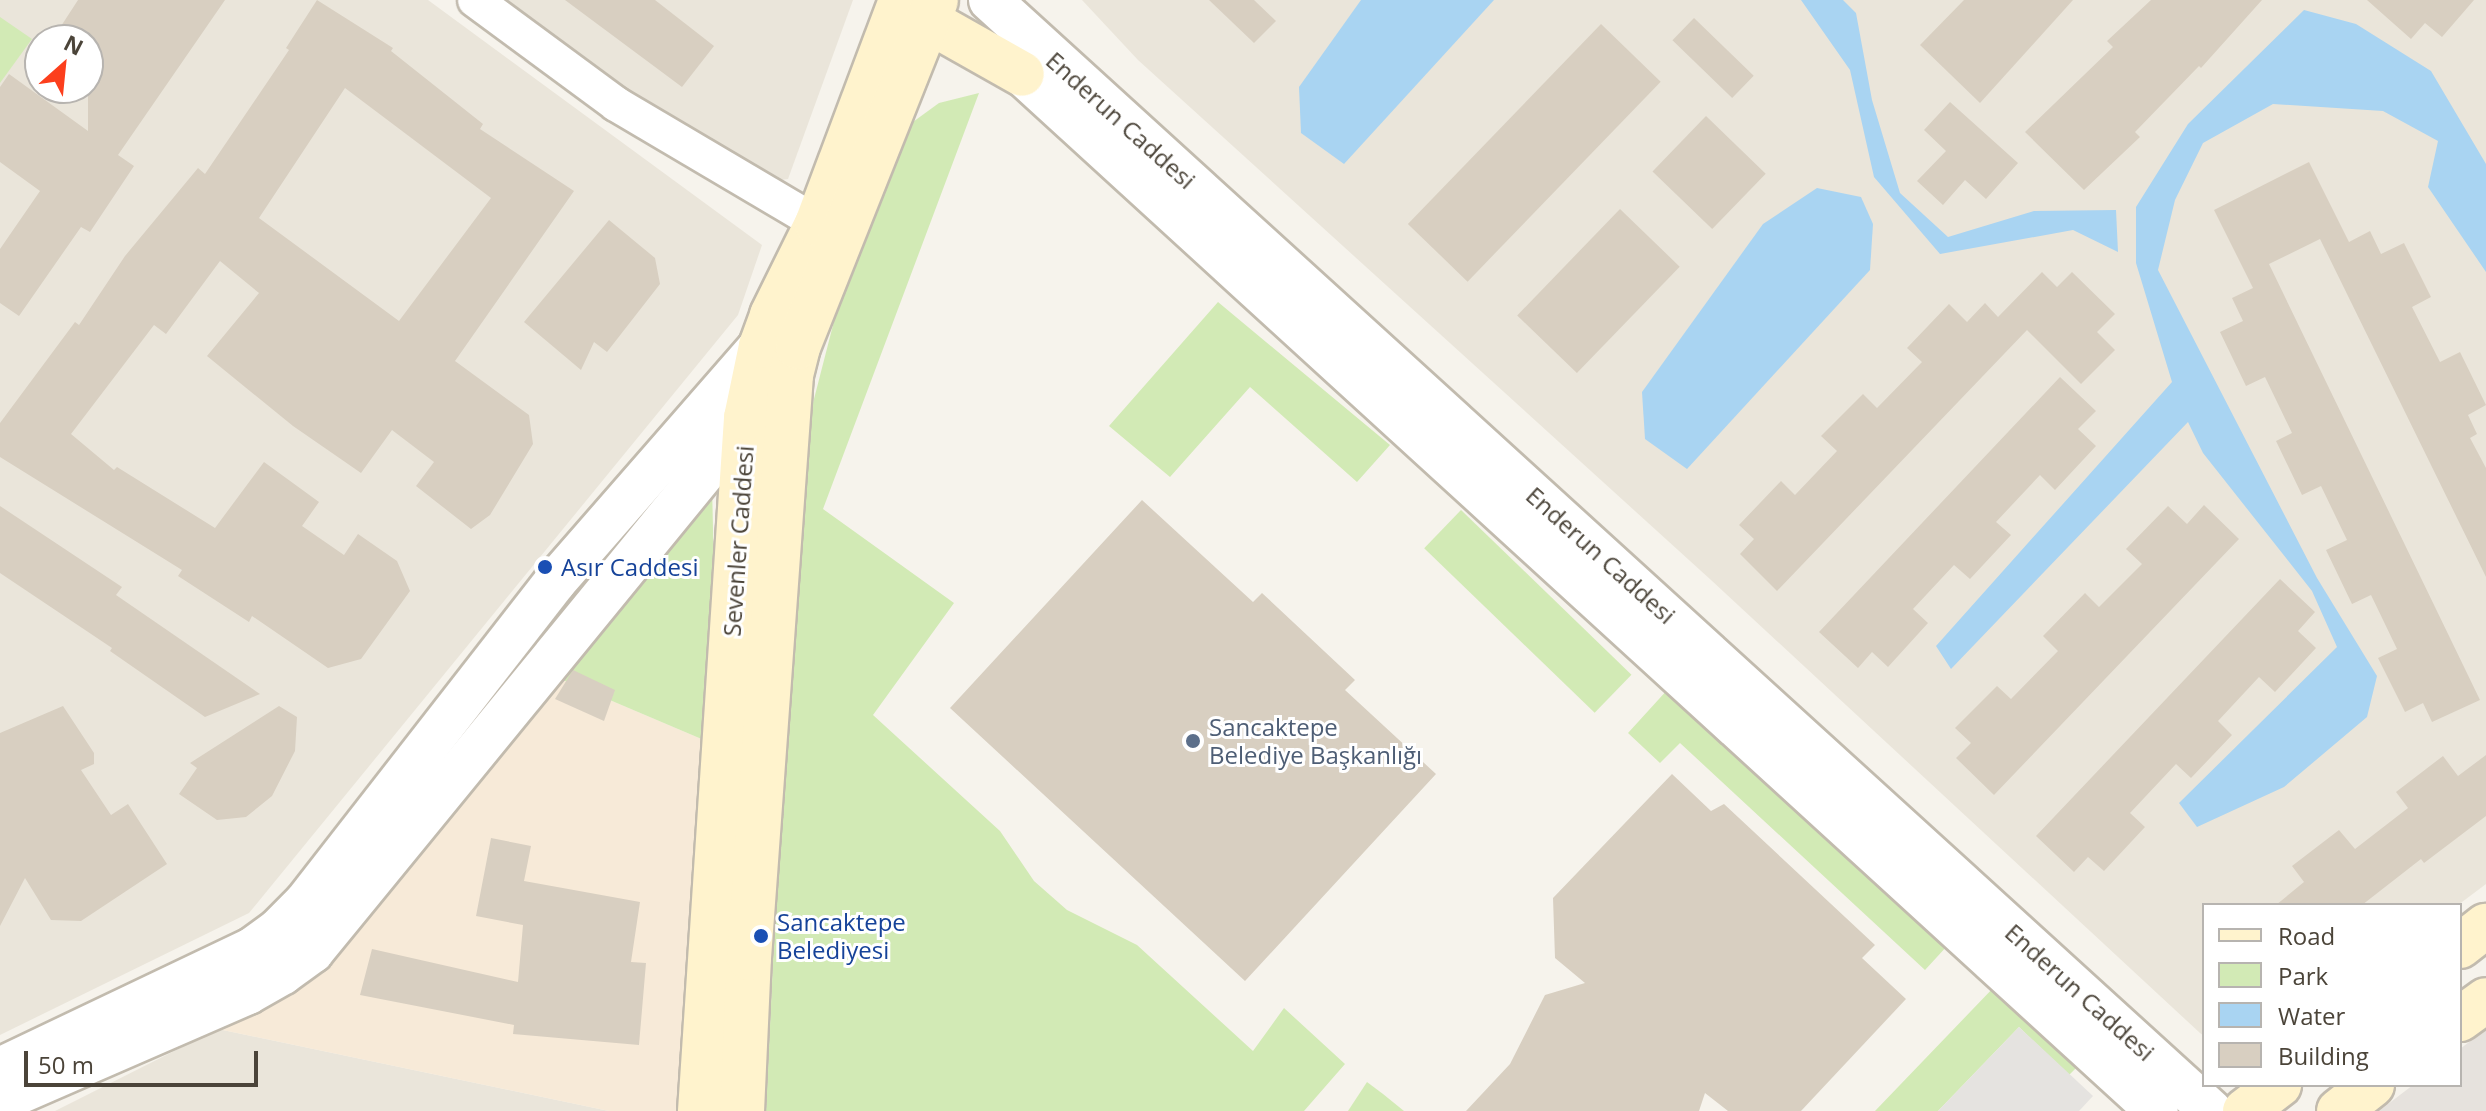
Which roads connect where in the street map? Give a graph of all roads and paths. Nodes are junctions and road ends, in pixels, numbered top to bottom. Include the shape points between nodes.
1 (475, 0) edge
2 (990, 0) edge
3 (916, 6) edge
4 (1022, 74) junction
5 (904, 86) junction
6 (830, 231) junction
7 (776, 361) junction
8 (746, 418) junction
9 (2486, 926) edge
10 (2462, 944) edge
11 (2486, 1000) edge
12 (2462, 1018) edge
13 (0, 1069) edge
14 (2276, 1087) edge
15 (2369, 1087) edge
16 (0, 1101) edge
17 (700, 1111) edge
18 (742, 1111) edge
19 (2157, 1111) edge
20 (2211, 1111) edge
21 (2245, 1111) edge
22 (2339, 1111) edge

1 - 6 street via 616,104
2 - 20 street, Enderun Caddesi
3 - 4 main road
3 - 5 main road, Sevenler Caddesi
3 - 6 main road, Sevenler Caddesi
4 - 5 main road via 959,67 930,70
4 - 19 street, Enderun Caddesi
5 - 6 main road, Sevenler Caddesi
6 - 7 main road, Sevenler Caddesi
7 - 8 main road, Sevenler Caddesi
7 - 13 street via 554,583 305,903 277,931 252,949
7 - 18 main road, Sevenler Caddesi
8 - 16 street via 312,952 248,993
8 - 17 main road, Sevenler Caddesi
9 - 10 main road
11 - 12 main road
14 - 21 main road
15 - 22 main road

